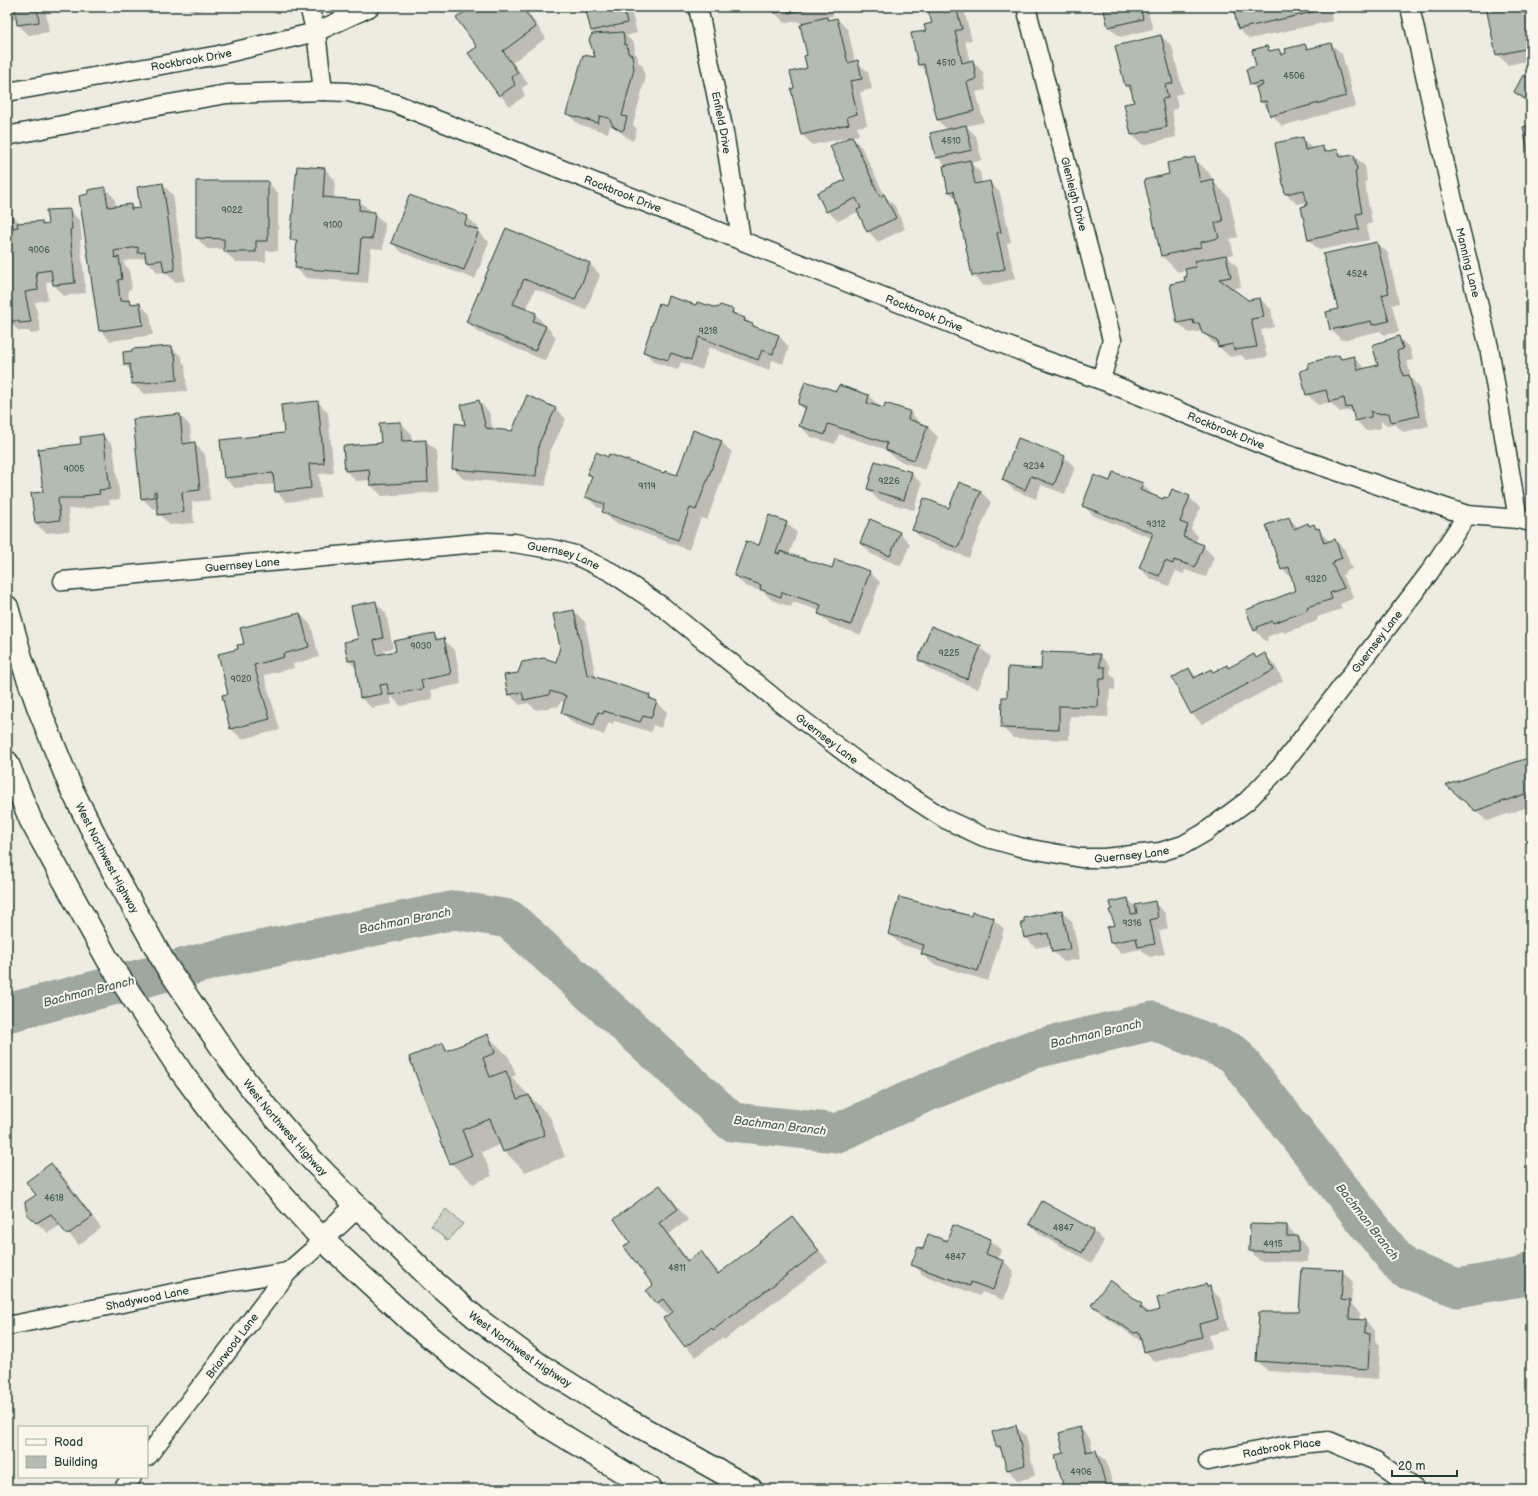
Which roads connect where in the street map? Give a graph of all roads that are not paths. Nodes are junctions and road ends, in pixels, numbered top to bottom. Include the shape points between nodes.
1 (309, 7) edge
2 (370, 7) edge
3 (698, 7) edge
4 (1026, 7) edge
5 (1410, 7) edge
6 (316, 32) junction
7 (323, 91) junction
8 (7, 92) edge
9 (7, 136) edge
10 (741, 239) junction
11 (1101, 380) junction
12 (1467, 515) junction
13 (1524, 520) edge
14 (63, 581) dead end
15 (7, 607) edge
16 (7, 762) edge
17 (357, 1206) junction
18 (322, 1239) junction
19 (288, 1272) junction
20 (7, 1326) edge
21 (148, 1456) edge
22 (1208, 1461) dead end
23 (131, 1478) edge
24 (123, 1489) edge
25 (652, 1489) edge
26 (751, 1489) edge
27 (1415, 1489) edge

1 - 6 street
2 - 6 street, Rockbrook Drive
3 - 10 street, Enfield Drive via 724,132
4 - 11 street, Glenleigh Drive via 1112,340
5 - 13 street, Manning Lane via 1489,347
6 - 7 street
6 - 8 street, Rockbrook Drive via 219,55
7 - 9 street, Rockbrook Drive via 227,94
7 - 10 street, Rockbrook Drive via 348,92 394,103
10 - 11 street, Rockbrook Drive via 1033,356
11 - 12 street, Rockbrook Drive via 1280,452
12 - 13 street, Rockbrook Drive
12 - 14 street, Guernsey Lane via 1429,573 1282,765 1247,801 1204,833 1183,845 1160,852 1104,858 1081,858 1020,847 984,837 945,819 854,759 779,702 663,607 611,572 575,555 557,550 514,543 488,542
15 - 17 main road, West Northwest Highway via 39,709 71,788 113,871 165,964 232,1063 266,1107
16 - 18 main road via 31,821 108,960 150,1025 217,1120
17 - 18 main road
17 - 26 main road, West Northwest Highway via 438,1285 475,1317 540,1364 621,1416
18 - 19 street, Briarwood Lane
18 - 25 main road via 417,1327 456,1358 544,1424
19 - 20 street, Shadywood Lane
19 - 21 street, Briarwood Lane
22 - 27 street, Radbrook Place via 1283,1446 1329,1441 1376,1461
23 - 24 street

